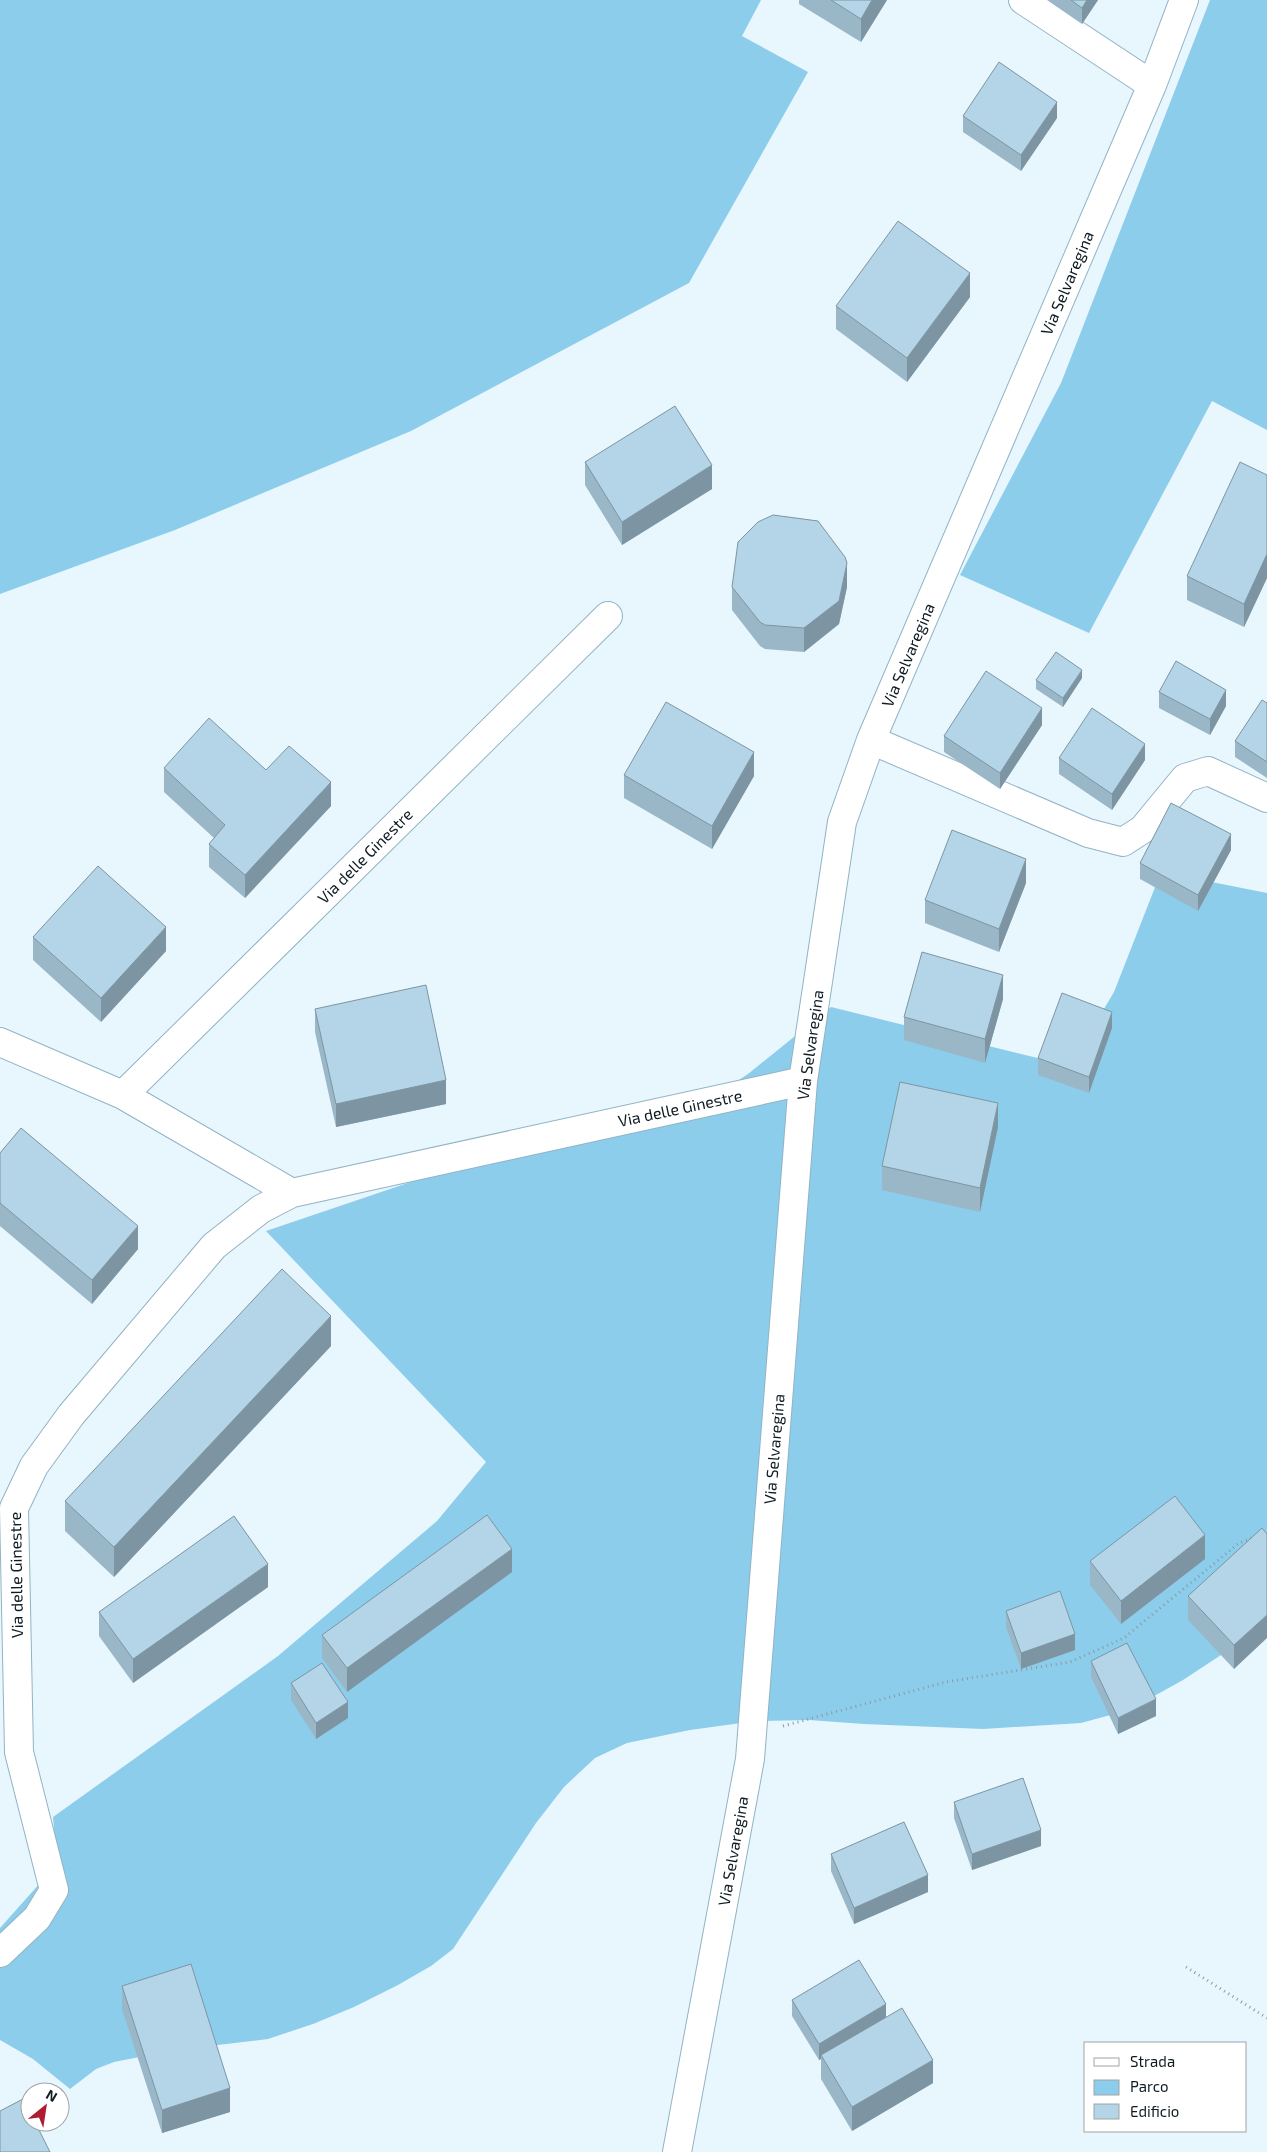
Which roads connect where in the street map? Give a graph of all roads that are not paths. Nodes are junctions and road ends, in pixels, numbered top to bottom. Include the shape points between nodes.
1 (1023, 0) edge
2 (1184, 0) edge
3 (1152, 86) junction
4 (608, 616) dead end
5 (871, 740) junction
6 (1267, 798) edge
7 (0, 1042) edge
8 (803, 1081) junction
9 (123, 1095) junction
10 (292, 1194) junction
11 (10, 1754) edge
12 (0, 1953) edge
13 (677, 2152) edge

1 - 3 street
2 - 3 street, Via Selvaregina
3 - 5 street, Via Selvaregina
4 - 9 street, Via delle Ginestre
5 - 6 street via 1088,833 1123,842 1143,829 1186,778 1208,770
5 - 8 street, Via Selvaregina via 842,822
7 - 9 street
8 - 10 street, Via delle Ginestre
8 - 13 street, Via Selvaregina via 748,1769
9 - 10 street
10 - 11 street, Via delle Ginestre via 261,1209 214,1246 70,1416 34,1466 14,1508
11 - 12 street, Via delle Ginestre via 54,1890 38,1918

